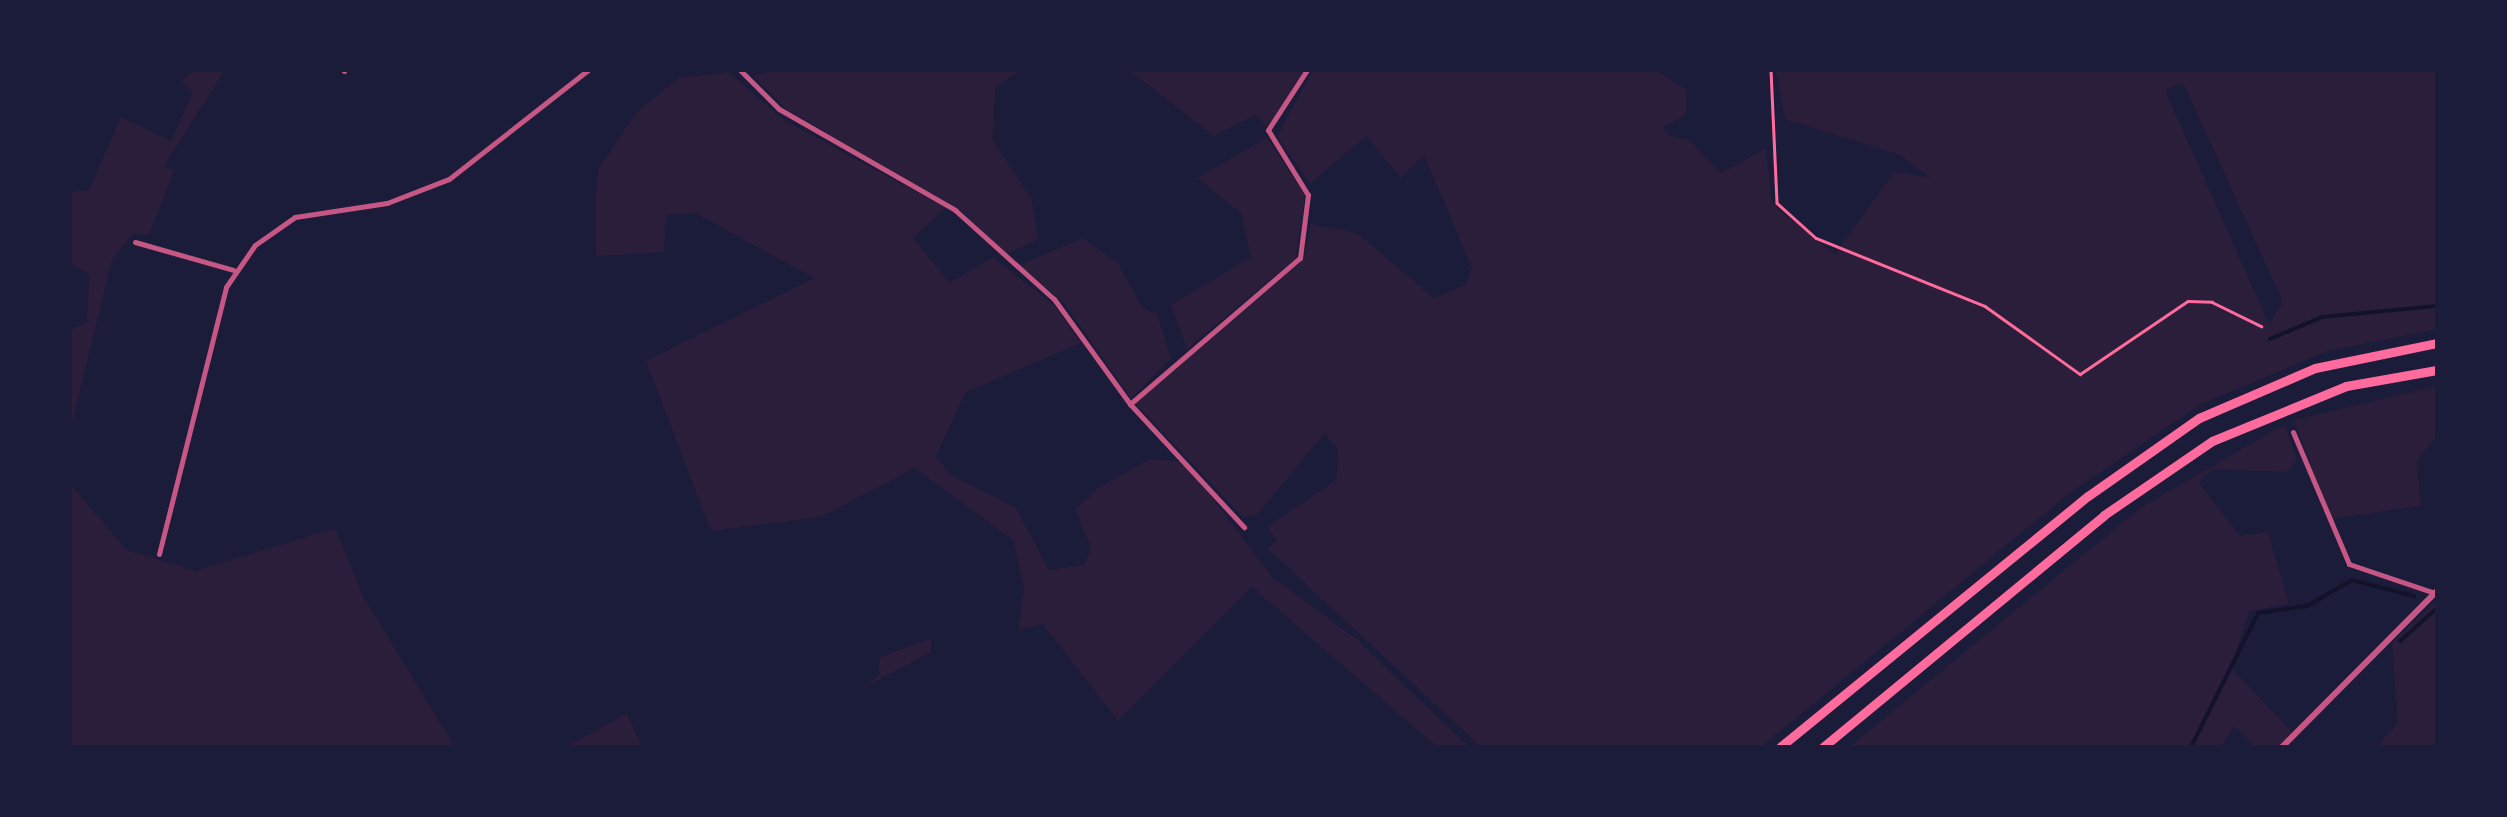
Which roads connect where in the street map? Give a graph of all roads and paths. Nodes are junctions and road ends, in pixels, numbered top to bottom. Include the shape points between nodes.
1 (588, 70) edge
2 (740, 70) edge
3 (1307, 70) edge
4 (1771, 70) edge
5 (135, 242) dead end
6 (233, 270) junction
7 (2261, 326) dead end
8 (2437, 343) edge
9 (2437, 370) edge
10 (1130, 404) junction
11 (2293, 432) dead end
12 (1244, 526) dead end
13 (158, 554) dead end
14 (2436, 592) edge
15 (1780, 747) edge
16 (1823, 747) edge
17 (2282, 747) edge

1 - 6 street via 449,179 387,203 295,218
2 - 10 street via 780,109 956,210 1054,299
3 - 10 street via 1268,130 1308,195 1300,258
4 - 7 path via 1773,188 1797,222 1985,306 2080,374 2188,301 2212,302
5 - 6 street
6 - 13 street
8 - 15 highway via 2316,368 2200,418 2088,496
9 - 16 highway via 2346,386 2212,440 2104,515
10 - 12 street
11 - 14 street via 2348,564
14 - 17 street

